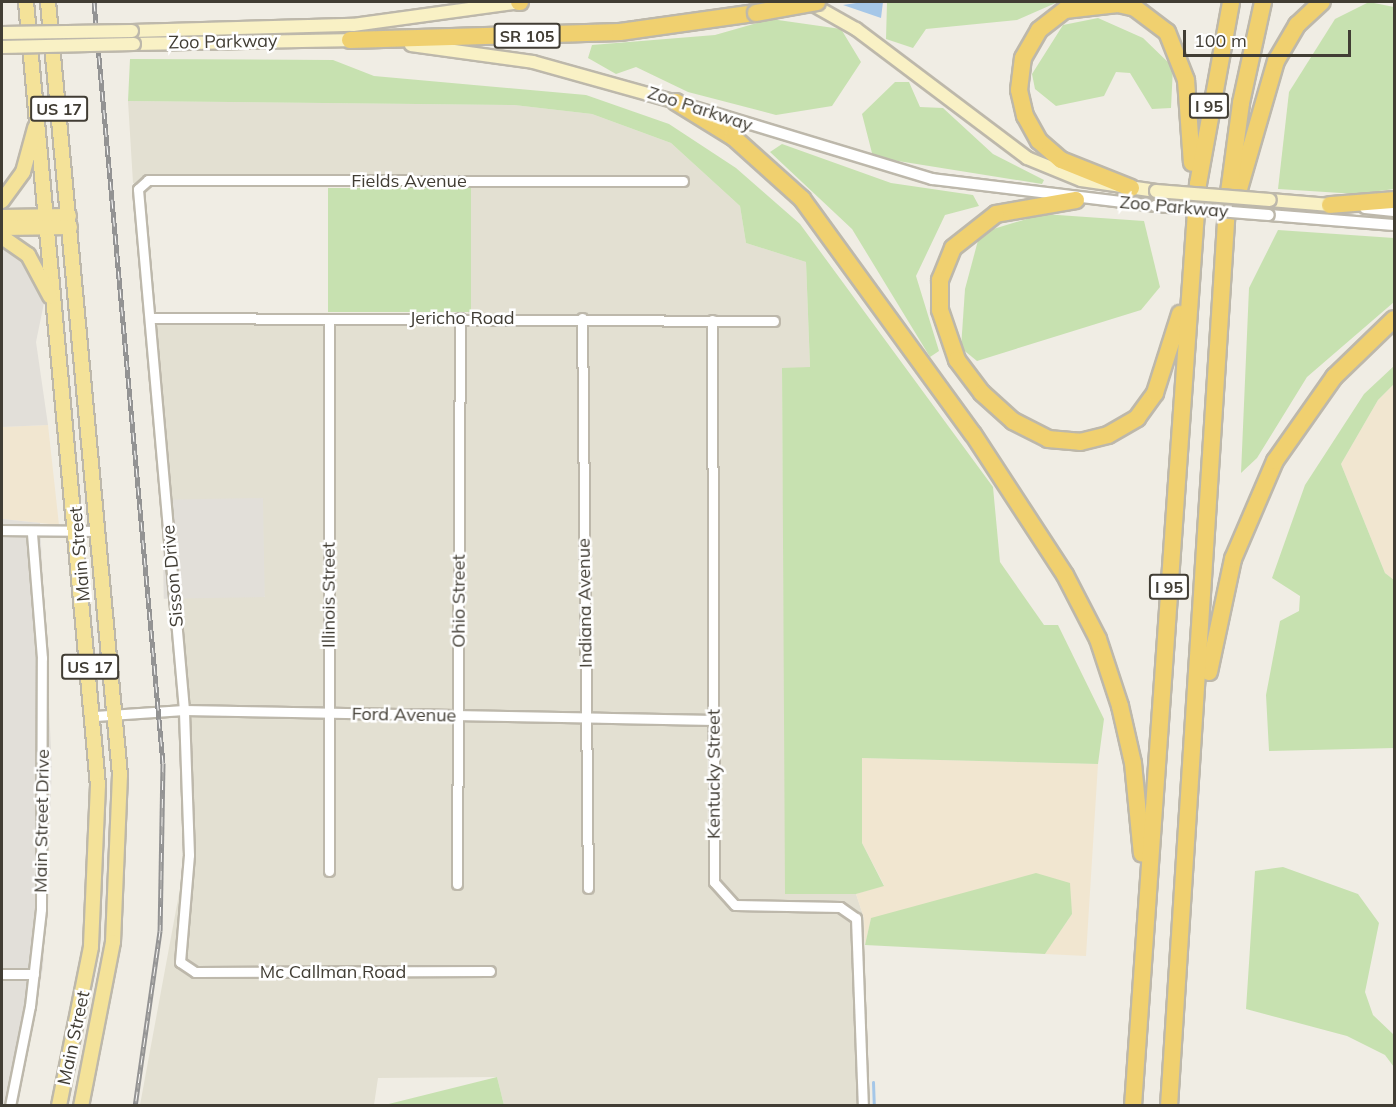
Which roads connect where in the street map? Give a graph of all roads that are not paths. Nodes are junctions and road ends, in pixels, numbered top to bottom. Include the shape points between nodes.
1 (26, 2) edge
2 (48, 2) edge
3 (520, 2) edge
4 (806, 2) edge
5 (818, 2) edge
6 (1231, 2) edge
7 (1263, 2) edge
8 (1322, 2) edge
9 (2, 33) edge
10 (350, 40) junction
11 (2, 47) edge
12 (676, 102) junction
13 (38, 118) junction
14 (684, 181) dead end
15 (138, 189) joint
16 (1131, 189) junction
17 (1076, 200) junction
18 (1395, 200) edge
19 (2, 201) edge
20 (1330, 205) junction
21 (1395, 211) edge
22 (1195, 212) junction
23 (2, 217) edge
24 (70, 221) junction
25 (48, 222) junction
26 (1395, 225) edge
27 (2, 228) edge
28 (2, 237) edge
29 (1224, 247) junction
30 (1191, 267) junction
31 (57, 317) junction
32 (151, 318) junction
33 (460, 318) junction
34 (582, 318) junction
35 (329, 319) junction
36 (1395, 319) edge
37 (712, 320) junction
38 (774, 321) dead end
39 (2, 530) edge
40 (99, 531) junction
41 (78, 532) junction
42 (32, 534) junction
43 (184, 710) junction
44 (329, 713) junction
45 (1198, 714) junction
46 (117, 715) junction
47 (94, 716) junction
48 (458, 716) junction
49 (586, 718) junction
50 (714, 720) junction
51 (329, 871) dead end
52 (457, 884) dead end
53 (588, 888) dead end
54 (1146, 908) junction
55 (180, 962) joint
56 (490, 971) dead end
57 (2, 974) edge
58 (34, 974) junction
59 (10, 1106) edge
60 (59, 1106) edge
61 (81, 1106) edge
62 (863, 1106) edge
63 (1133, 1106) edge
64 (1169, 1106) edge

1 - 13 main road, Main Street / US 17
2 - 24 main road, Main Street / US 17
3 - 9 main road, Zoo Parkway / SR 105, bridge via 353,25
4 - 16 main road, Zoo Parkway via 856,29 1010,149 1074,178
5 - 10 highway, SR 105, bridge via 620,32
6 - 22 highway, I 95 via 1209,103
7 - 29 highway, I 95 via 1237,123
8 - 29 highway via 1297,25 1266,85
10 - 11 main road, Zoo Parkway / SR 105, bridge
10 - 12 main road, Zoo Parkway via 533,62
12 - 17 street, Zoo Parkway via 932,179
12 - 54 highway via 733,136 802,199 973,434 1065,575 1098,639 1126,731
13 - 19 main road via 23,172
13 - 25 main road, Main Street / US 17
14 - 15 street, Fields Avenue via 148,180
15 - 32 street, Sisson Drive
16 - 20 main road, Zoo Parkway, bridge
16 - 22 highway via 1060,160 1035,136 1022,106 1019,74 1030,42 1052,18 1080,5 1135,8 1167,32 1175,46 1189,96
17 - 26 street, Zoo Parkway, bridge
17 - 30 highway via 1023,206 981,222 953,248 940,280 940,310 957,360 982,393 1013,422 1048,439 1080,442 1108,435 1137,418 1165,374
18 - 20 highway
20 - 21 street, Zoo Parkway
22 - 30 highway, I 95
23 - 25 main road
24 - 25 main road
24 - 40 main road, Main Street / US 17
25 - 27 main road
25 - 31 main road, Main Street / US 17
28 - 31 main road via 21,248 36,266
29 - 45 highway, I 95
30 - 54 highway, I 95
31 - 41 main road, Main Street / US 17
32 - 35 street, Jericho Road
32 - 43 street, Sisson Drive
33 - 34 street, Jericho Road
33 - 35 street, Jericho Road
33 - 48 street, Ohio Street
34 - 37 street, Jericho Road
34 - 49 street, Indiana Avenue
35 - 44 street, Illinois Street
36 - 45 highway via 1316,399 1259,490 1233,558
37 - 38 street, Jericho Road
37 - 50 street, Kentucky Street
39 - 42 street
40 - 41 street
40 - 46 main road, Main Street / US 17
41 - 42 street
41 - 47 main road, Main Street / US 17
42 - 58 street, Main Street Drive via 43,741
43 - 44 street, Ford Avenue
43 - 46 street, Ford Avenue
43 - 55 street, Sisson Drive via 189,855
44 - 48 street, Ford Avenue
44 - 51 street, Illinois Street
45 - 64 highway, I 95
46 - 47 street, Ford Avenue
46 - 61 main road, Main Street / US 17 via 117,896
47 - 60 main road, Main Street / US 17 via 99,826 91,947
48 - 49 street, Ford Avenue
48 - 52 street, Ohio Street
49 - 50 street, Ford Avenue
49 - 53 street, Indiana Avenue
50 - 62 street, Kentucky Street via 714,882 719,893 735,905 840,907 856,918
54 - 63 highway, I 95
55 - 56 street, Mc Callman Road via 189,971 205,972
57 - 58 street
58 - 59 street, Main Street Drive

